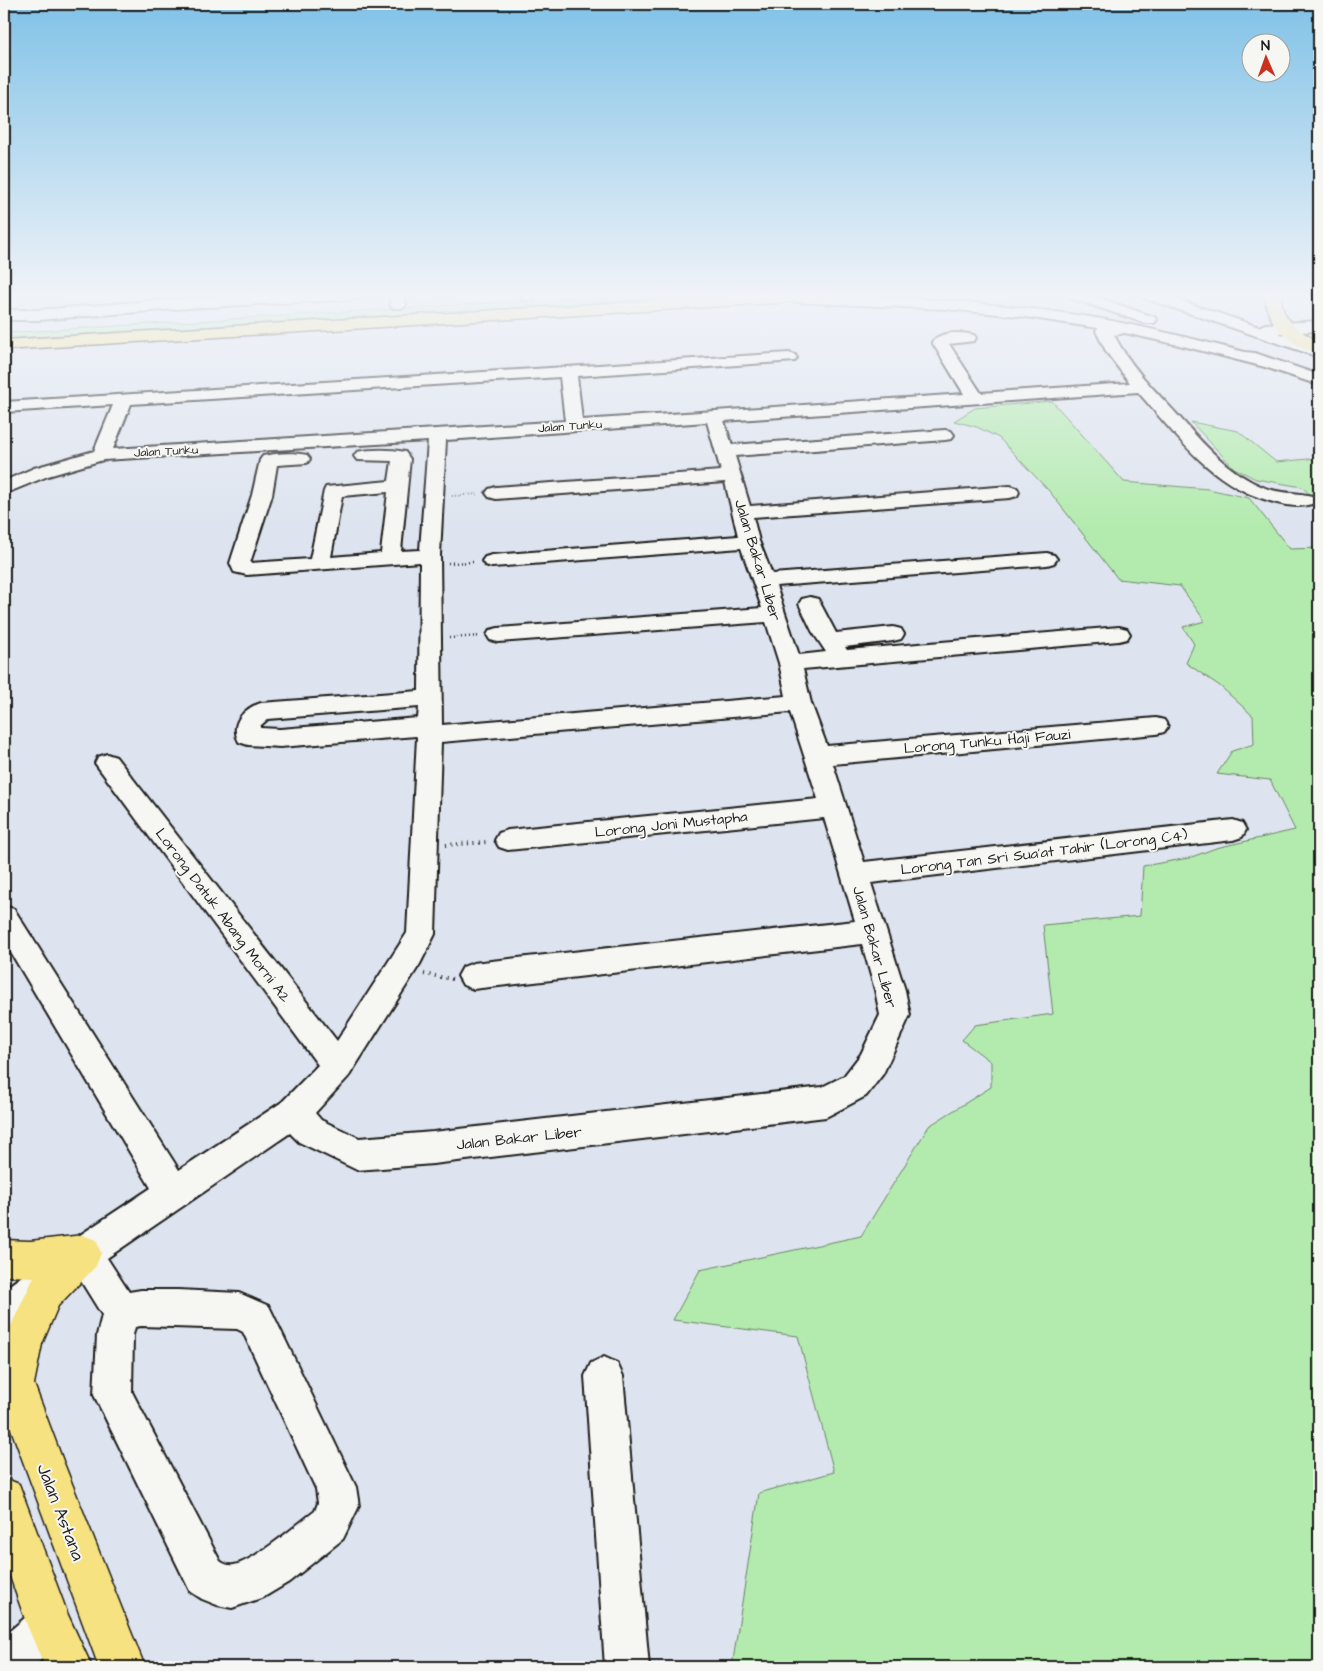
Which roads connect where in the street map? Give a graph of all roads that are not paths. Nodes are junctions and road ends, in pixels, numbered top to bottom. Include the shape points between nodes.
1 (568, 372) joint
2 (959, 372) edge
3 (1130, 372) edge
4 (1295, 372) edge
5 (1319, 380) edge
6 (1142, 387) junction
7 (124, 399) junction
8 (976, 399) junction
9 (4, 407) edge
10 (714, 417) junction
11 (574, 426) junction
12 (437, 435) junction
13 (945, 435) dead end
14 (725, 451) junction
15 (270, 453) junction
16 (102, 455) junction
17 (732, 476) junction
18 (398, 486) junction
19 (4, 488) edge
20 (1010, 492) dead end
21 (496, 493) road end
22 (1306, 500) dead end
23 (742, 512) junction
24 (749, 541) junction
25 (390, 559) junction
26 (1047, 559) dead end
27 (430, 560) junction
28 (492, 561) road end
29 (318, 564) junction
30 (286, 567) junction
31 (764, 581) junction
32 (282, 588) dead end
33 (810, 604) dead end
34 (775, 614) junction
35 (893, 634) dead end
36 (1119, 634) dead end
37 (498, 635) road end
38 (835, 650) junction
39 (790, 663) junction
40 (431, 698) junction
41 (799, 703) junction
42 (1156, 726) dead end
43 (429, 731) junction
44 (818, 756) junction
45 (108, 763) dead end
46 (834, 807) junction
47 (1233, 830) dead end
48 (508, 840) road end
49 (854, 874) junction
50 (4, 916) edge
51 (872, 932) junction
52 (473, 976) road end
53 (338, 1066) junction
54 (293, 1113) junction
55 (173, 1192) junction
56 (82, 1253) junction
57 (4, 1258) edge
58 (4, 1311) edge
59 (121, 1312) junction
60 (9, 1369) edge
61 (604, 1376) dead end
62 (4, 1500) edge
63 (49, 1626) junction
64 (4, 1664) edge
65 (69, 1667) edge
66 (122, 1667) edge
67 (627, 1667) edge

1 - 7 street
1 - 11 street
2 - 8 street
3 - 6 street
4 - 5 street
6 - 8 street, Jalan Tunku
6 - 22 street via 1198,448 1229,476 1272,497
7 - 9 street
7 - 16 street
8 - 10 street, Jalan Tunku
10 - 11 street, Jalan Tunku
10 - 14 street, Jalan Bakar Liber
11 - 12 street, Jalan Tunku
12 - 15 street, Jalan Tunku
12 - 27 street
13 - 14 street
14 - 17 street, Jalan Bakar Liber
15 - 16 street, Jalan Tunku
15 - 18 street via 399,456
15 - 30 street via 262,495 240,563 241,568 247,569
16 - 19 street, Jalan Tunku via 40,472
17 - 21 street
17 - 23 street, Jalan Bakar Liber
18 - 25 street
18 - 29 street via 333,491
20 - 23 street
23 - 24 street, Jalan Bakar Liber
24 - 28 street
24 - 31 street, Jalan Bakar Liber
25 - 27 street
25 - 29 street
26 - 31 street
27 - 40 street
29 - 30 street
30 - 32 street
31 - 34 street, Jalan Bakar Liber
33 - 38 street
34 - 37 street
34 - 39 street, Jalan Bakar Liber
35 - 38 street
36 - 38 street
38 - 39 street
39 - 41 street, Jalan Bakar Liber
40 - 43 street
40 - 43 street via 261,711 248,723 248,736 280,738
41 - 43 street
41 - 44 street, Jalan Bakar Liber
42 - 44 street, Lorong Tunku Haji Fauzi
43 - 53 street via 421,934
44 - 46 street, Jalan Bakar Liber
45 - 53 street, Lorong Datuk Abang Morni A2
46 - 48 street, Lorong Joni Mustapha
46 - 49 street, Jalan Bakar Liber
47 - 49 street, Lorong Tan Sri Sua'at Tahir (Lorong C4)
49 - 51 street, Jalan Bakar Liber
50 - 55 street
51 - 52 street
51 - 54 street, Jalan Bakar Liber via 895,1015 872,1064 855,1086 826,1102 357,1154 310,1131
53 - 54 street
54 - 55 street
55 - 56 street
56 - 57 main road via 30,1259
56 - 58 street
56 - 59 street
56 - 60 main road via 45,1293
59 - 59 street via 115,1334 113,1395 205,1576 217,1584 232,1587 249,1582 329,1525 339,1506 336,1487 256,1318 239,1311 178,1308 141,1308
60 - 66 main road, Jalan Astana
61 - 67 street
62 - 63 main road
63 - 64 street
63 - 65 main road

